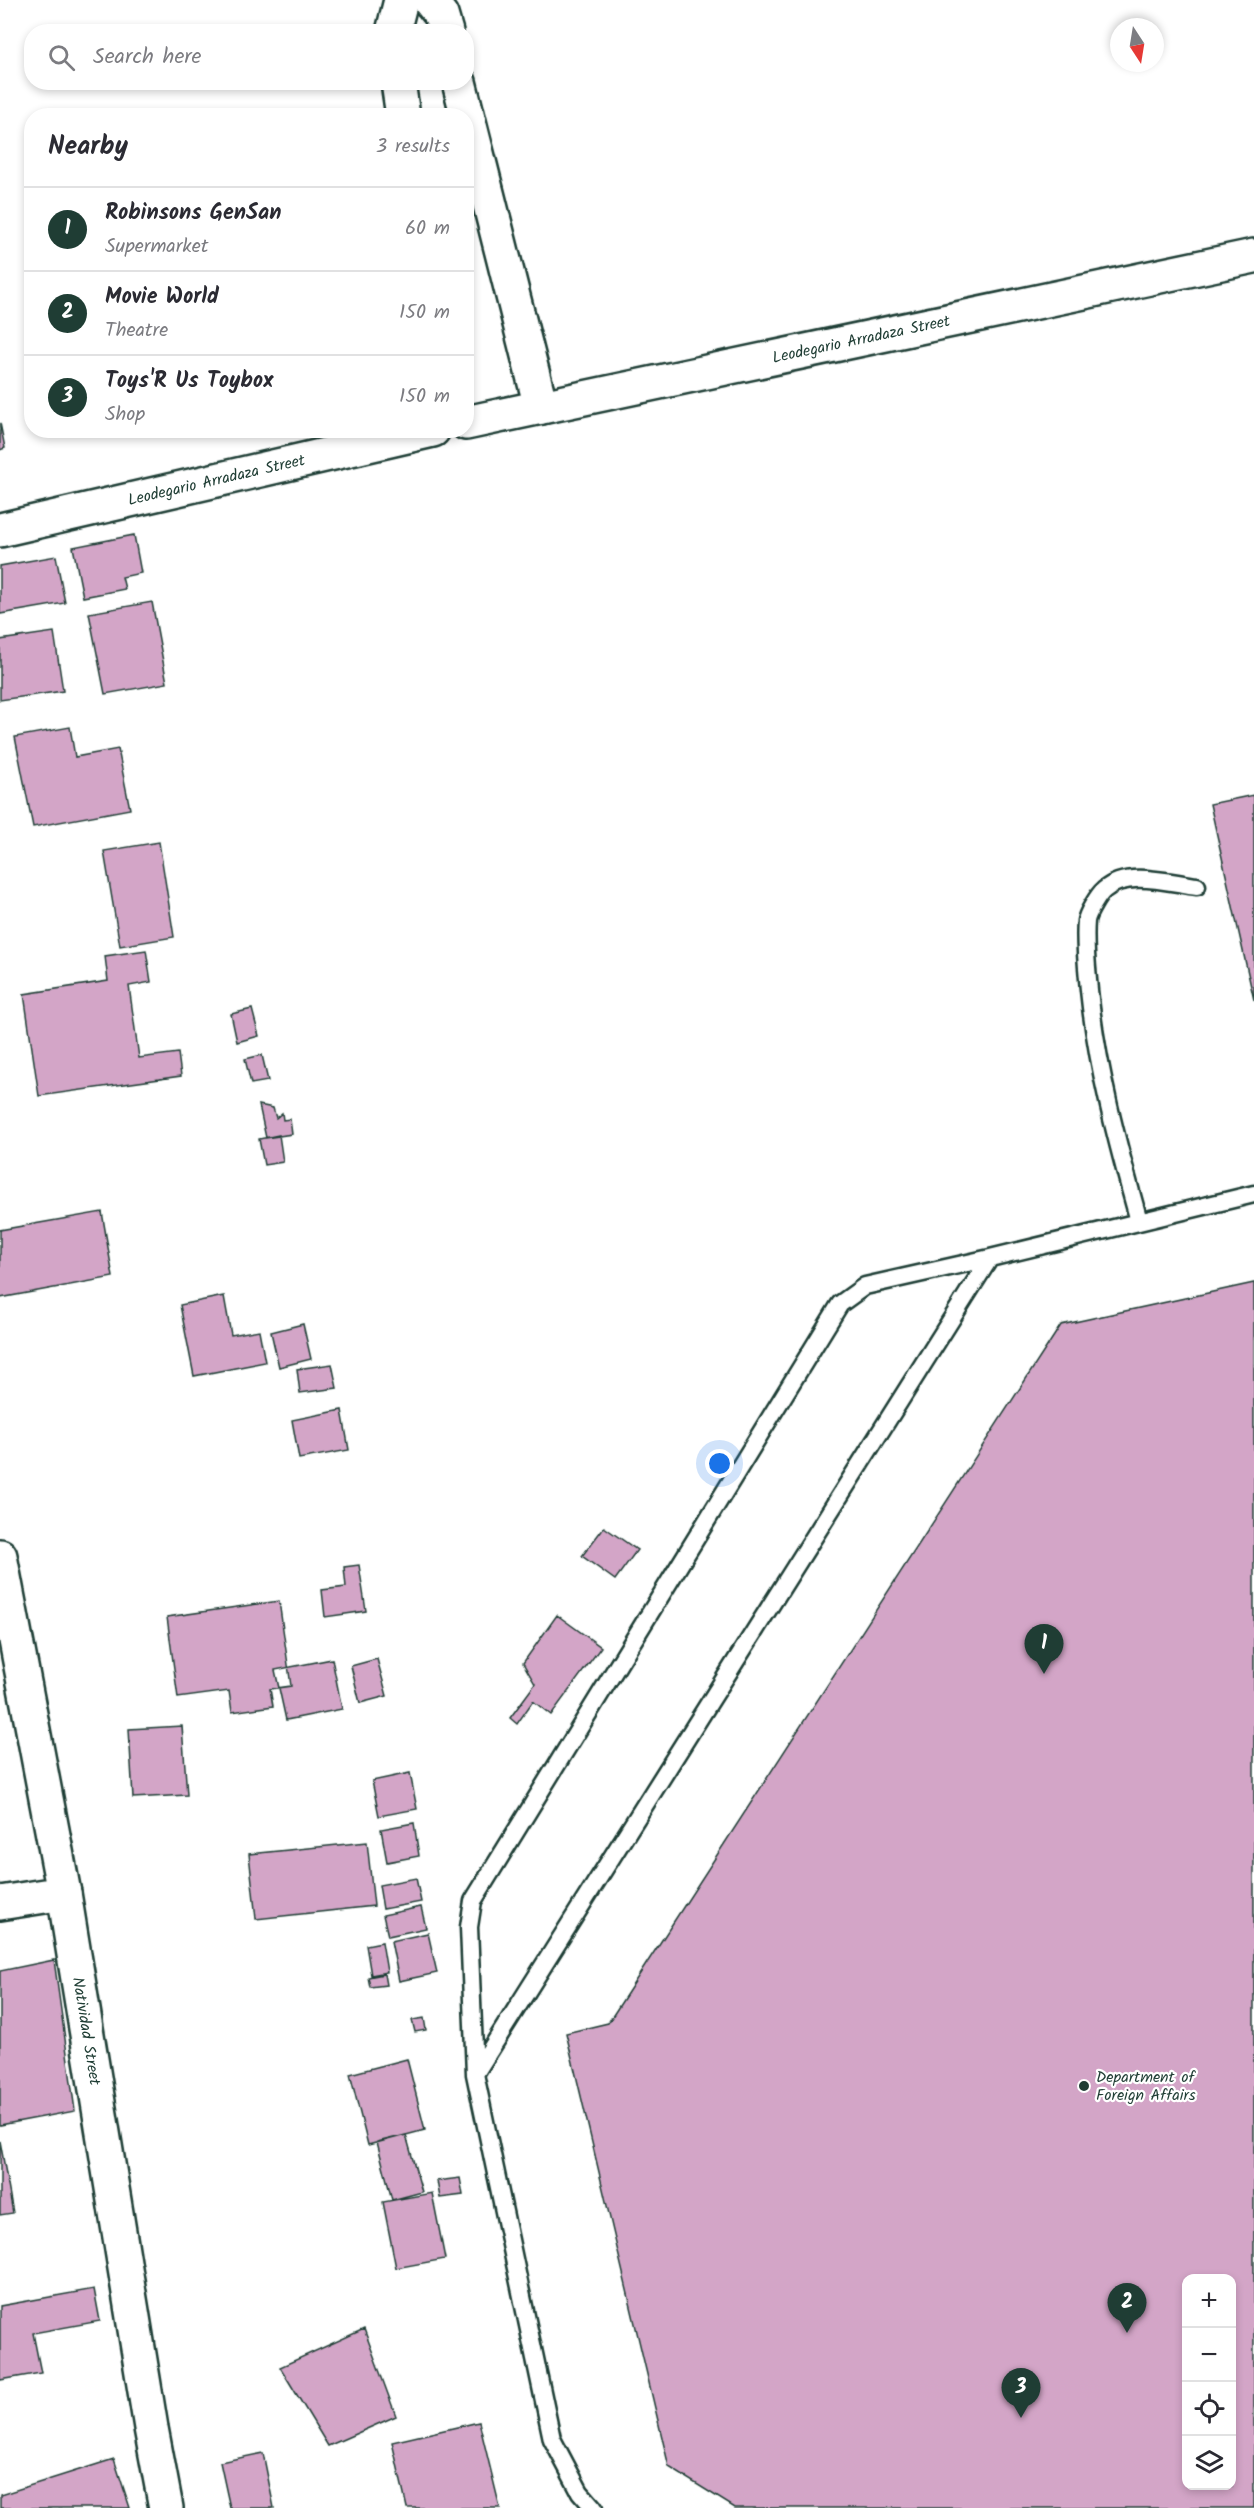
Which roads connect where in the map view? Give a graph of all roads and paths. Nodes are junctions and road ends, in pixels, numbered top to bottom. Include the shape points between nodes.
1 (401, 0) edge
2 (429, 0) edge
3 (395, 24) edge
4 (444, 24) edge
5 (399, 90) edge
6 (461, 90) edge
7 (402, 108) edge
8 (466, 108) edge
9 (474, 141) edge
10 (1254, 256) edge
11 (541, 407) junction
12 (474, 421) edge
13 (398, 438) edge
14 (0, 530) edge
15 (1197, 886) dead end
16 (1254, 1194) edge
17 (1139, 1221) junction
18 (990, 1258) junction
19 (0, 1556) edge
20 (64, 1893) junction
21 (0, 1903) edge
22 (475, 2074) junction
23 (166, 2508) edge
24 (594, 2508) edge

1 - 3 street
2 - 4 street
5 - 7 street
6 - 8 street
9 - 11 street
10 - 11 street, Leodegario Arradaza Street
11 - 12 street, Leodegario Arradaza Street
13 - 14 street, Leodegario Arradaza Street
15 - 17 lane via 1123,881 1104,890 1087,918 1092,1022 1117,1142
16 - 17 lane
17 - 18 lane
18 - 22 lane
18 - 22 lane via 865,1286 840,1304 474,1901 469,1927
19 - 20 street, Natividad Street
20 - 21 street
20 - 23 street, Natividad Street
22 - 24 lane via 552,2439 580,2492

